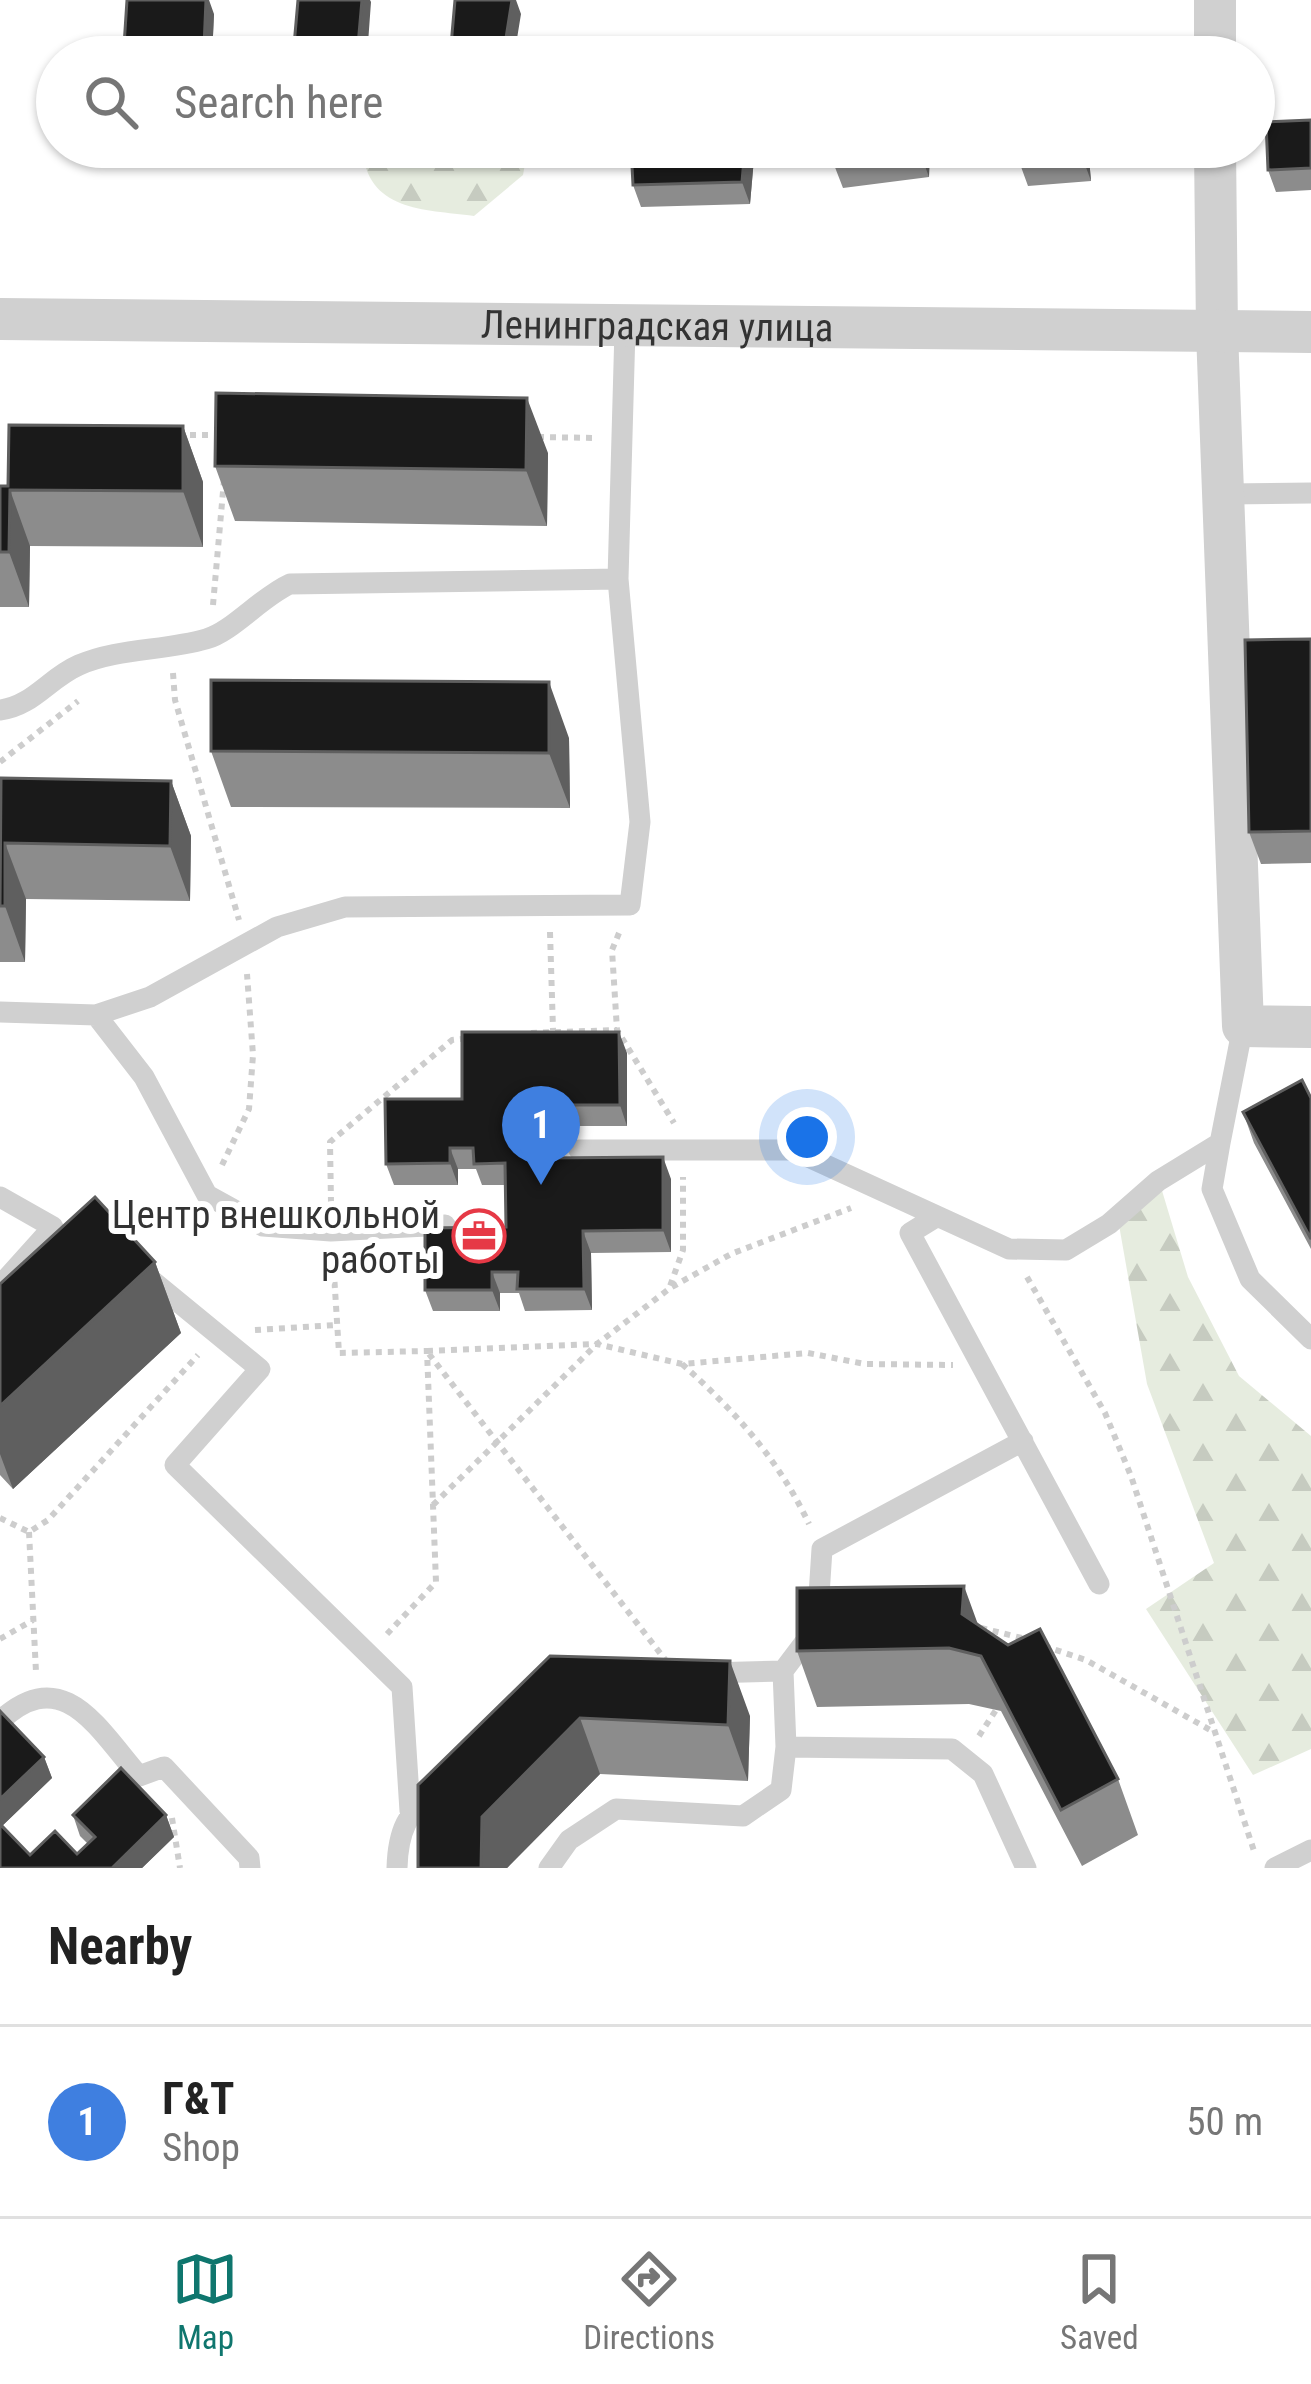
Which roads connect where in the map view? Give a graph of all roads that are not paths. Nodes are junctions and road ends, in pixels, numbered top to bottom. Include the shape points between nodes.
1 (1215, 0) edge
2 (1215, 36) edge
3 (1216, 168) edge
4 (0, 319) edge
5 (626, 328) junction
6 (1216, 332) junction
7 (1311, 332) edge
8 (1227, 494) junction
9 (1311, 494) edge
10 (618, 579) junction
11 (0, 710) edge
12 (0, 1012) edge
13 (96, 1015) junction
14 (1243, 1026) junction
15 (1311, 1027) edge
16 (1220, 1143) junction
17 (579, 1150) dead end
18 (0, 1197) edge
19 (936, 1217) junction
20 (446, 1225) edge
21 (105, 1247) edge
22 (0, 1286) edge
23 (1311, 1340) edge
24 (1023, 1442) junction
25 (1100, 1584) dead end
26 (784, 1671) junction
27 (677, 1674) edge
28 (0, 1721) edge
29 (786, 1748) junction
30 (460, 1766) edge
31 (410, 1811) junction
32 (1311, 1850) edge
33 (250, 1868) edge
34 (397, 1868) edge
35 (549, 1868) edge
36 (1026, 1868) edge
37 (1275, 1868) edge

1 - 2 street
3 - 6 street
4 - 5 street, Ленинградская улица
5 - 6 street, Ленинградская улица
5 - 10 lane
6 - 7 street, Ленинградская улица
6 - 8 street
8 - 9 lane
8 - 14 street
10 - 11 lane via 290,584 261,596 212,638 97,657 58,674 30,701
10 - 13 lane via 640,822 630,904 345,907 277,927 150,997
12 - 13 lane
13 - 20 lane via 144,1077 207,1196 263,1226
14 - 15 street
14 - 16 lane
16 - 19 lane via 1066,1250 1009,1249
16 - 23 lane via 1212,1189 1250,1279
17 - 19 lane via 793,1150
18 - 22 lane via 62,1231
19 - 24 lane via 910,1233
21 - 31 lane via 260,1370 175,1465 402,1688
24 - 25 lane
24 - 26 lane via 821,1550 817,1626
26 - 27 lane
26 - 29 lane
28 - 33 lane via 37,1695 59,1697 88,1717 139,1776 164,1767
29 - 35 lane via 781,1790 742,1816 616,1809 569,1840
29 - 36 lane via 952,1749 982,1774
30 - 31 lane
31 - 34 lane via 398,1834
32 - 37 lane

